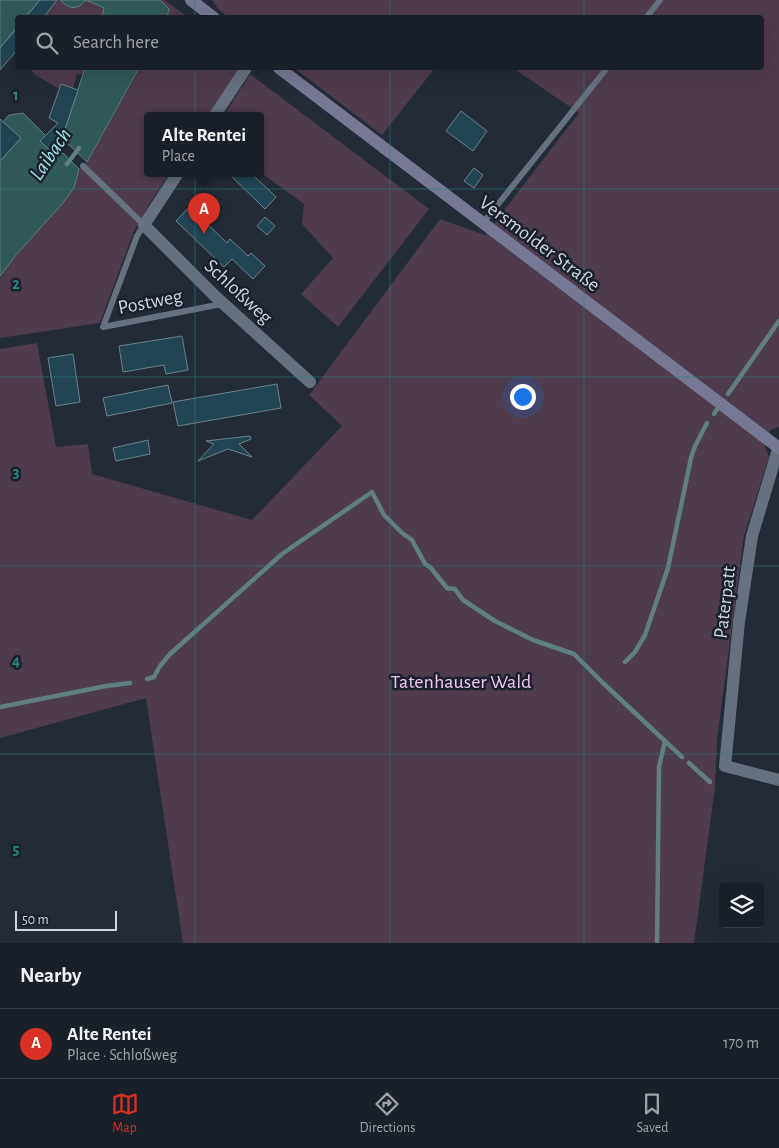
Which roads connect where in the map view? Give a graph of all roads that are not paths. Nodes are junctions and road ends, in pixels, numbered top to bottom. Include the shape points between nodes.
1 (660, 0) edge
2 (197, 2) edge
3 (211, 15) edge
4 (648, 15) edge
5 (245, 70) edge
6 (282, 70) edge
7 (605, 70) edge
8 (217, 112) edge
9 (83, 166) dead end
10 (175, 177) edge
11 (483, 223) junction
12 (144, 225) junction
13 (223, 304) junction
14 (310, 382) dead end
15 (779, 447) edge
16 (779, 780) edge

1 - 4 lane
2 - 3 main road
5 - 8 street
6 - 11 main road, Versmolder Straße
7 - 11 lane
9 - 12 lane, Schloßweg
10 - 12 street
11 - 15 main road, Versmolder Straße
12 - 13 street, Schloßweg
12 - 13 lane, Postweg via 136,236 103,327
13 - 14 street, Schloßweg
15 - 16 street, Paterpatt via 752,536 739,622 725,766

